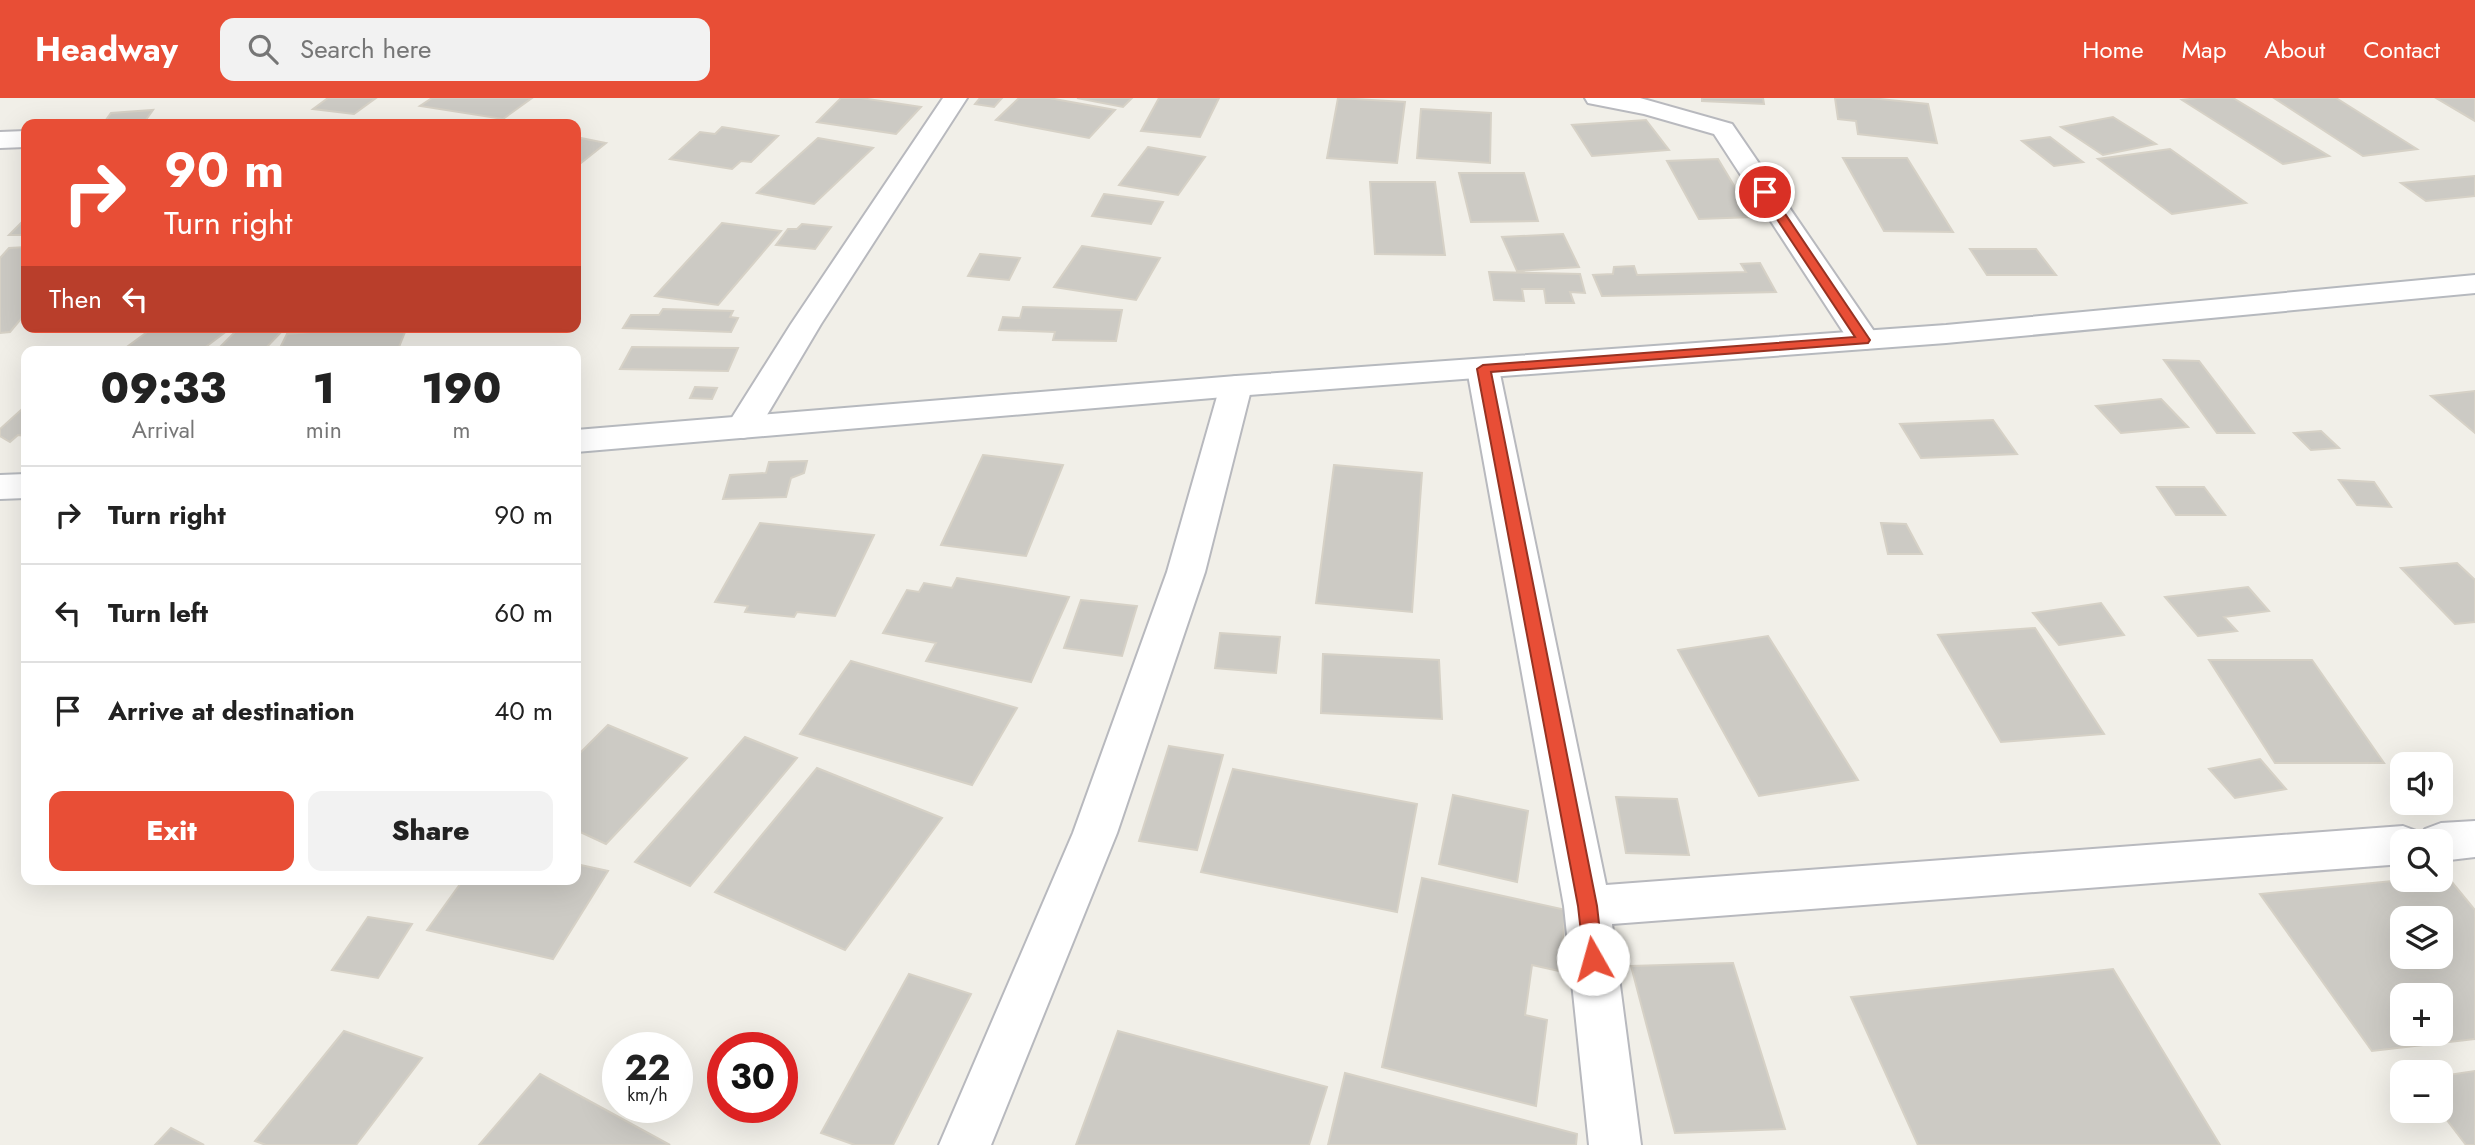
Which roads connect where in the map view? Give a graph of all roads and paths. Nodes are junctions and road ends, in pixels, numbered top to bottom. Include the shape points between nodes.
1 (956, 98) edge
2 (1597, 98) edge
3 (21, 139) edge
4 (0, 140) edge
5 (2475, 284) edge
6 (1864, 340) junction
7 (1483, 369) junction
8 (1236, 386) junction
9 (744, 427) junction
10 (581, 441) edge
11 (21, 486) edge
12 (0, 487) edge
13 (2475, 839) edge
14 (2453, 841) edge
15 (2390, 846) edge
16 (1587, 906) junction
17 (965, 1145) edge
18 (1615, 1145) edge

1 - 9 street via 806,324
2 - 6 street via 1723,129
3 - 4 street
5 - 6 street
6 - 7 street
7 - 8 street
7 - 16 street
8 - 9 street
8 - 17 street via 1186,572 1095,833
9 - 10 street
11 - 12 street
13 - 14 street
15 - 16 street
16 - 18 street

